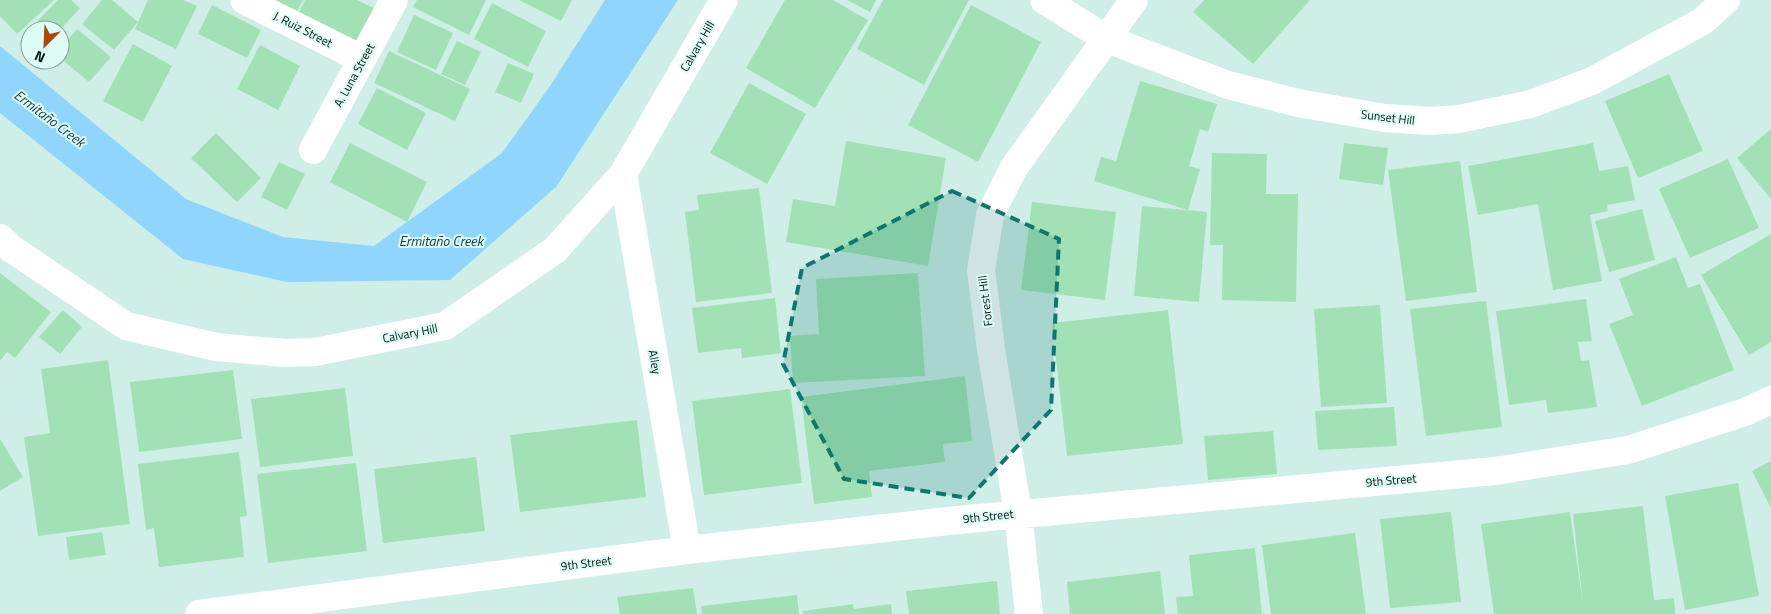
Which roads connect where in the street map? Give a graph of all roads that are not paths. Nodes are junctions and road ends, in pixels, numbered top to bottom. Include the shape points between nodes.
1 (244, 0) edge
2 (394, 0) edge
3 (724, 0) edge
4 (1044, 0) edge
5 (1134, 0) edge
6 (1726, 0) edge
7 (1107, 39) junction
8 (362, 59) junction
9 (313, 150) dead end
10 (623, 174) junction
11 (0, 238) edge
12 (1771, 400) edge
13 (1018, 513) junction
14 (687, 550) junction
15 (199, 614) edge
16 (1029, 614) edge

1 - 8 street, J. Ruiz Street
2 - 8 street, A. Luna Street
3 - 10 street, Calvary Hill
4 - 7 street, Sunset Hill
5 - 7 street, Forest Hill
6 - 7 street, Sunset Hill via 1703,21 1592,81 1531,104 1430,121 1385,118 1298,103 1228,85
7 - 13 street, Forest Hill via 1013,169 990,215 981,270
8 - 9 street, A. Luna Street
10 - 11 street, Calvary Hill via 555,250 445,326 315,352 216,347 126,326
10 - 14 street, Alley
12 - 13 street, 9th Street via 1745,412 1628,450 1495,471
13 - 14 street, 9th Street
13 - 16 street, Forest Hill
14 - 15 street, 9th Street

